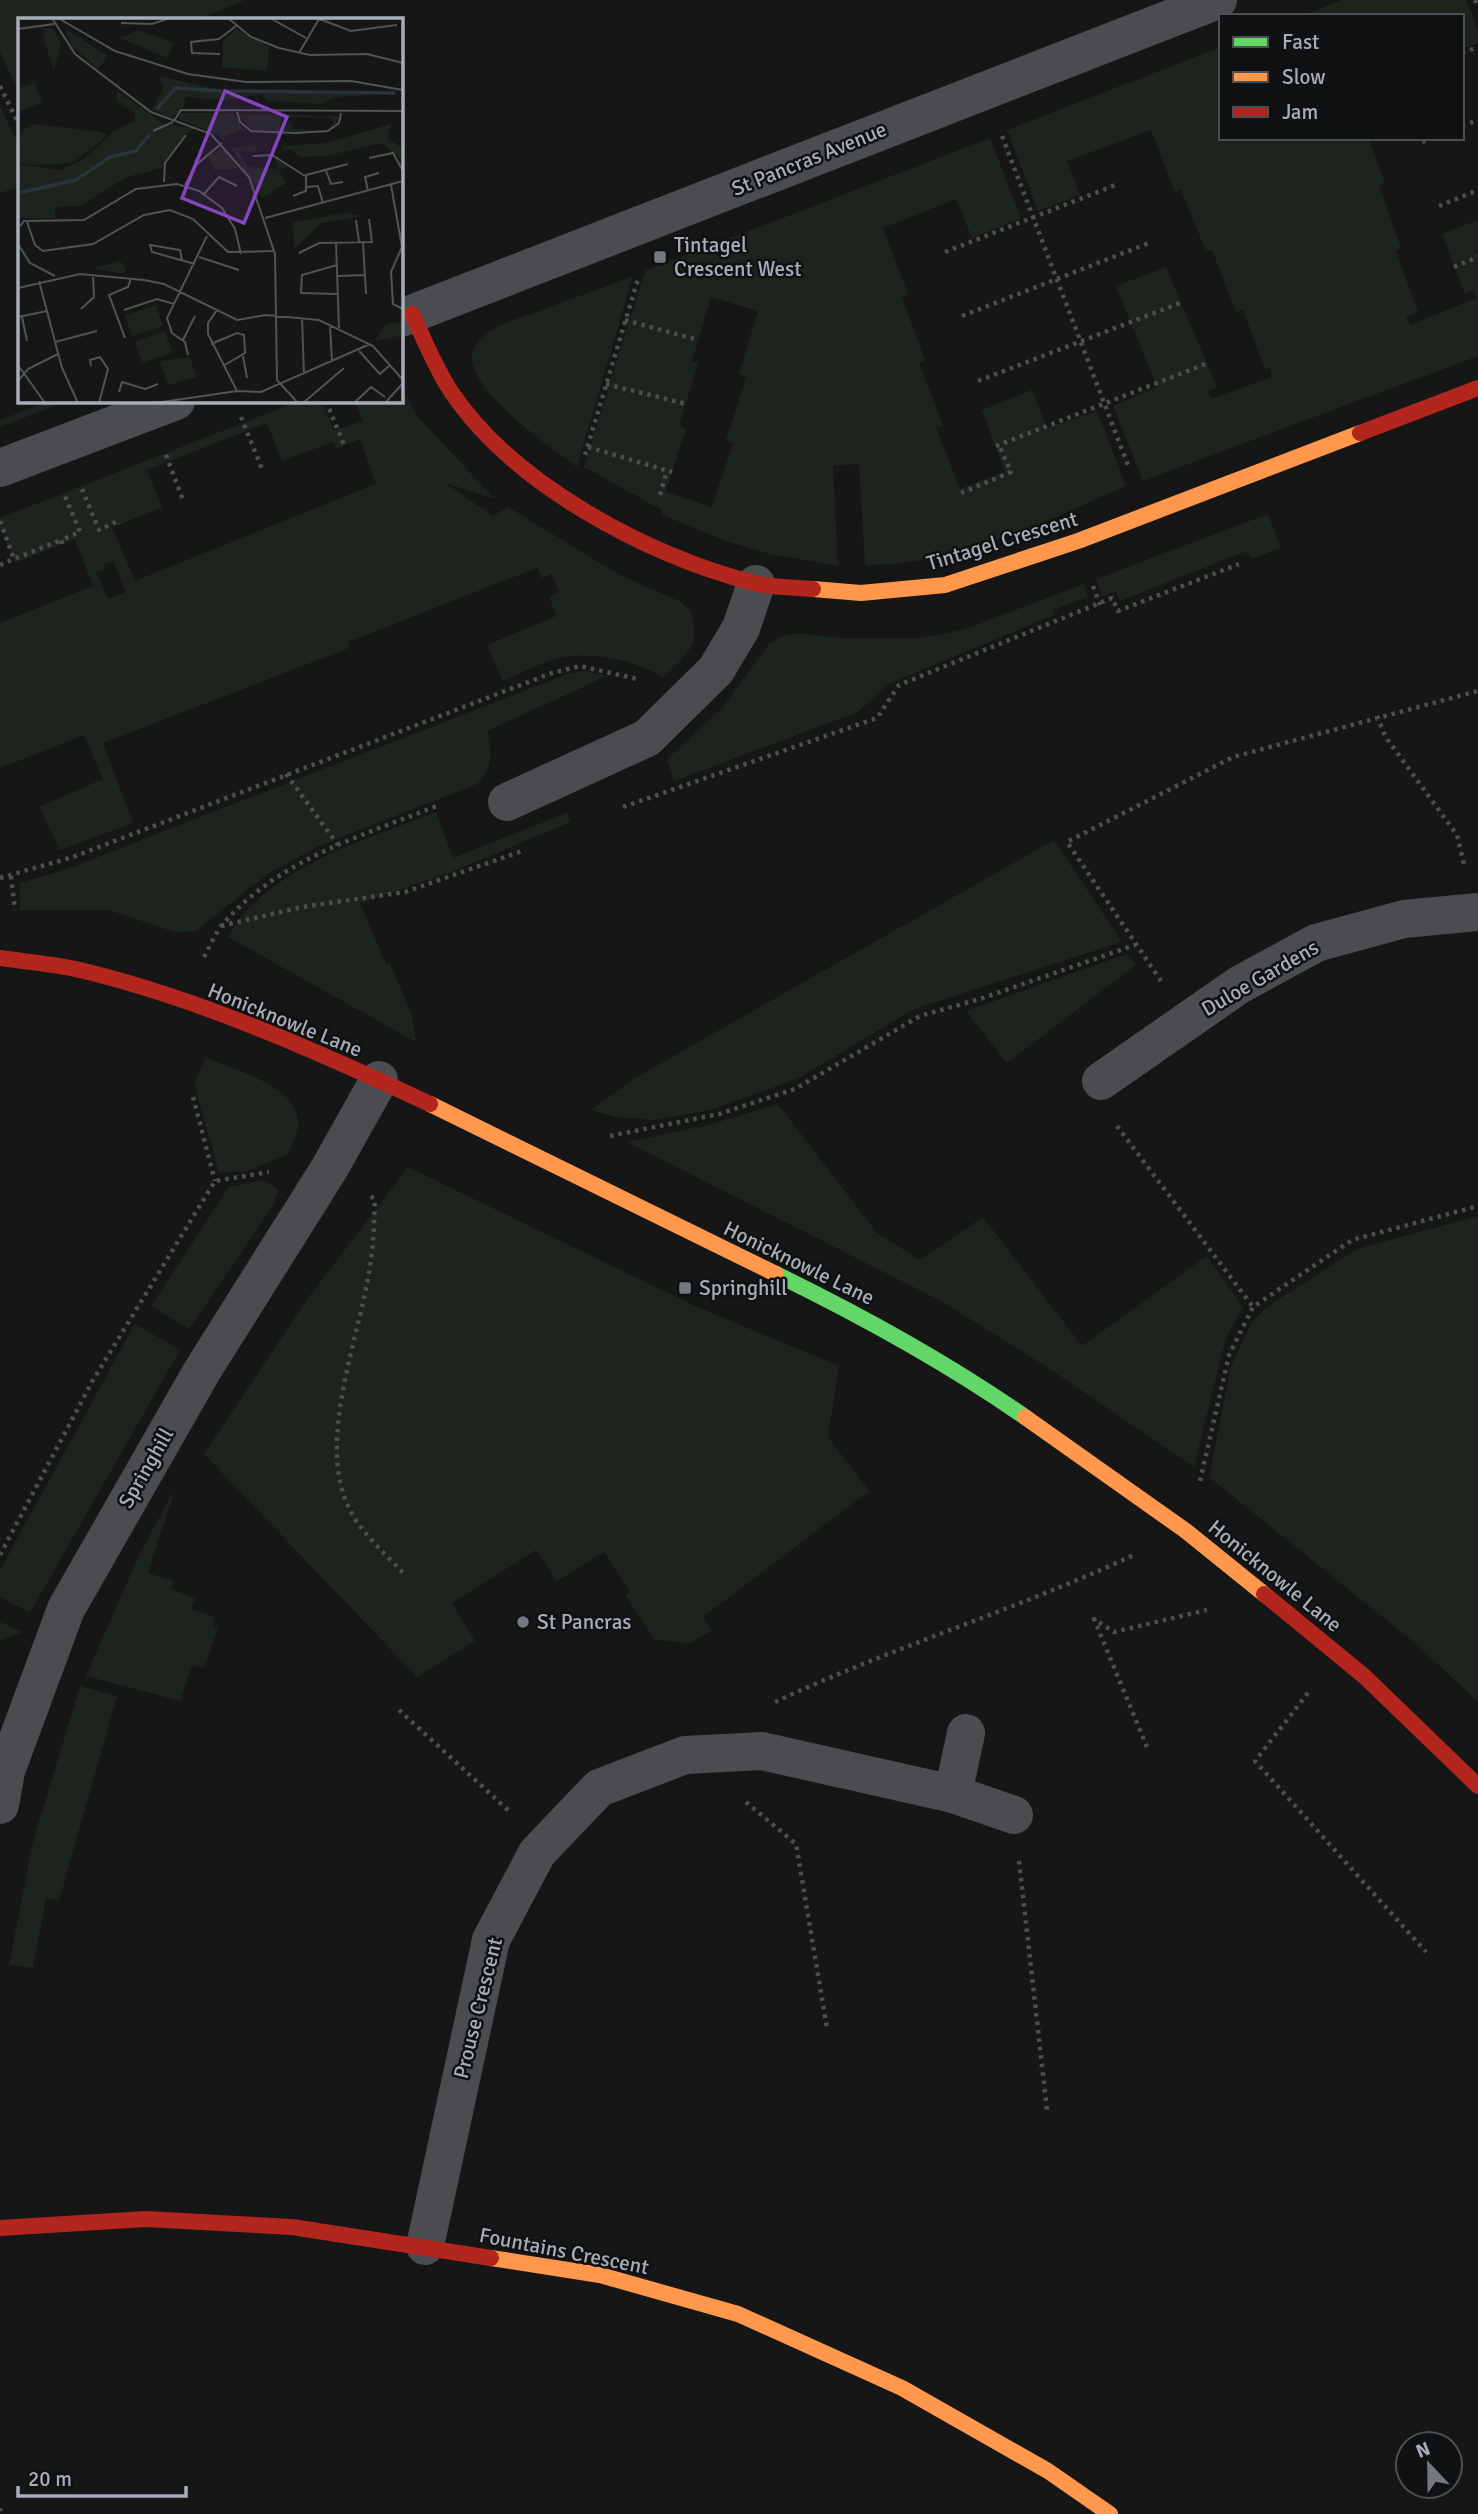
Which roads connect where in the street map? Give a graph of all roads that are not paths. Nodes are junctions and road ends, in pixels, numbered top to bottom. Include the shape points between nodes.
1 (1218, 0) edge
2 (407, 316) edge
3 (1478, 388) edge
4 (173, 402) edge
5 (0, 468) edge
6 (756, 584) junction
7 (507, 802) dead end
8 (1477, 912) edge
9 (0, 958) edge
10 (379, 1080) junction
11 (1101, 1081) road end
12 (966, 1733) dead end
13 (1478, 1786) edge
14 (953, 1794) junction
15 (0, 1805) edge
16 (1014, 1815) road end
17 (0, 2228) edge
18 (425, 2246) junction
19 (1110, 2514) edge

1 - 2 street, St Pancras Avenue
2 - 6 street, Tintagel Crescent via 450,390 495,444 565,501 658,550
3 - 6 street, Tintagel Crescent via 1078,541 945,585 861,593
4 - 5 street
6 - 7 street via 741,628 716,670 647,738
8 - 11 street, Duloe Gardens via 1404,919 1316,943 1238,985
9 - 10 street, Honicknowle Lane via 76,969 146,987
10 - 13 street, Honicknowle Lane via 855,1313 985,1389 1186,1531 1338,1654
10 - 15 street, Springhill via 329,1170 202,1371 66,1609 6,1771
12 - 14 street
14 - 16 street, Prouse Crescent
14 - 18 street, Prouse Crescent via 762,1751 689,1755 599,1788 537,1853 491,1940
17 - 18 street, Fountains Crescent via 146,2220 292,2227
18 - 19 street, Fountains Crescent via 600,2275 738,2314 902,2388 1048,2471

